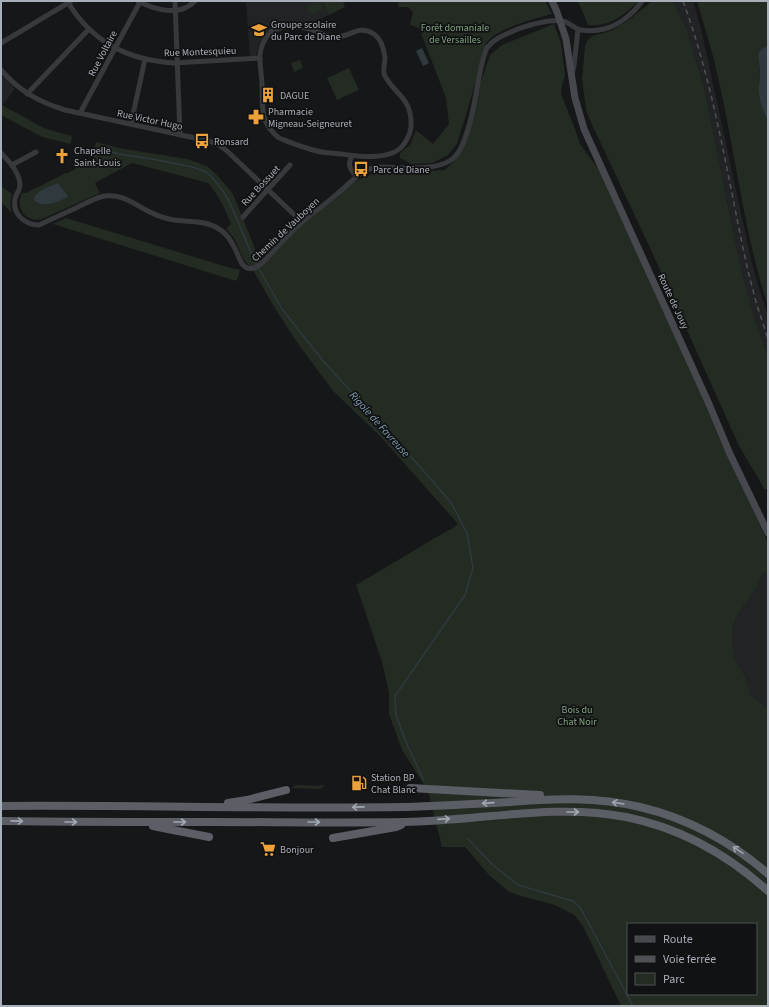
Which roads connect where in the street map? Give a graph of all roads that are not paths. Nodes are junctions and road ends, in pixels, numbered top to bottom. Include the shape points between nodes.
1 (175, 1) edge
2 (195, 1) edge
3 (552, 1) edge
4 (642, 1) edge
5 (69, 2) edge
6 (139, 2) edge
7 (176, 10) junction
8 (560, 20) junction
9 (89, 29) junction
10 (578, 29) junction
11 (1, 43) edge
12 (115, 48) junction
13 (260, 58) junction
14 (145, 59) junction
15 (177, 62) junction
16 (1, 70) edge
17 (572, 75) junction
18 (27, 94) junction
19 (80, 113) junction
20 (131, 124) junction
21 (180, 135) junction
22 (36, 152) dead end
23 (1, 153) edge
24 (352, 156) junction
25 (12, 165) junction
26 (290, 165) dead end
27 (356, 176) junction
28 (268, 190) junction
29 (243, 216) dead end
30 (302, 222) junction
31 (768, 533) edge
32 (410, 788) dead end
33 (286, 790) dead end
34 (560, 799) junction
35 (1, 806) edge
36 (222, 807) junction
37 (1, 821) edge
38 (141, 822) junction
39 (408, 822) junction
40 (209, 837) dead end
41 (333, 838) dead end
42 (768, 874) edge
43 (768, 892) edge

1 - 7 street
2 - 7 street via 185,8
3 - 8 main road, Route de Jouy
4 - 10 street via 631,13 608,28
5 - 9 street, Rue Montesquieu
5 - 11 street
6 - 7 street via 151,7
6 - 12 street, Rue Voltaire
7 - 15 street
8 - 10 street
8 - 17 main road, Route de Jouy
8 - 27 street via 523,28 500,38 487,48 480,70 471,120 462,147 452,160 421,168 379,167 365,170
9 - 12 street, Rue Montesquieu
9 - 18 street
10 - 17 street, Route de Jouy
12 - 14 street, Rue Montesquieu
12 - 19 street, Rue Voltaire
13 - 15 street, Rue Montesquieu
13 - 24 street via 263,114 266,123 275,134 279,138 318,152
13 - 24 street via 265,39 274,30 281,28 294,26 334,37 360,30 377,36 385,58 384,73 404,99 410,112 411,130 402,146 393,153
14 - 15 street, Rue Montesquieu
14 - 20 street
15 - 21 street
16 - 18 street, Rue Victor Hugo
17 - 31 main road, Route de Jouy via 575,98 584,128
18 - 19 street, Rue Victor Hugo via 45,104
19 - 20 street, Rue Victor Hugo
20 - 21 street, Rue Victor Hugo
21 - 28 street, Rue Victor Hugo via 219,145
22 - 25 street
23 - 25 street
24 - 27 street via 349,167
25 - 30 street, Chemin de Vauboyen via 20,184 15,207 20,217 29,224 39,225 97,198 120,196 153,213 179,221 207,223 219,229 230,239 246,268 256,268
26 - 28 street, Rue Bossuet
27 - 30 street, Chemin de Vauboyen
28 - 29 street, Rue Bossuet
28 - 30 street, Rue Victor Hugo
32 - 34 highway via 550,795
33 - 36 highway via 228,802
34 -> 36 highway via 406,807
42 -> 34 highway via 727,843 668,815 605,801
35 - 36 highway
37 -> 38 highway
38 -> 39 highway
38 - 40 highway
39 - 41 highway via 396,827
39 -> 43 highway via 555,812 626,817 663,827 705,845 738,866

